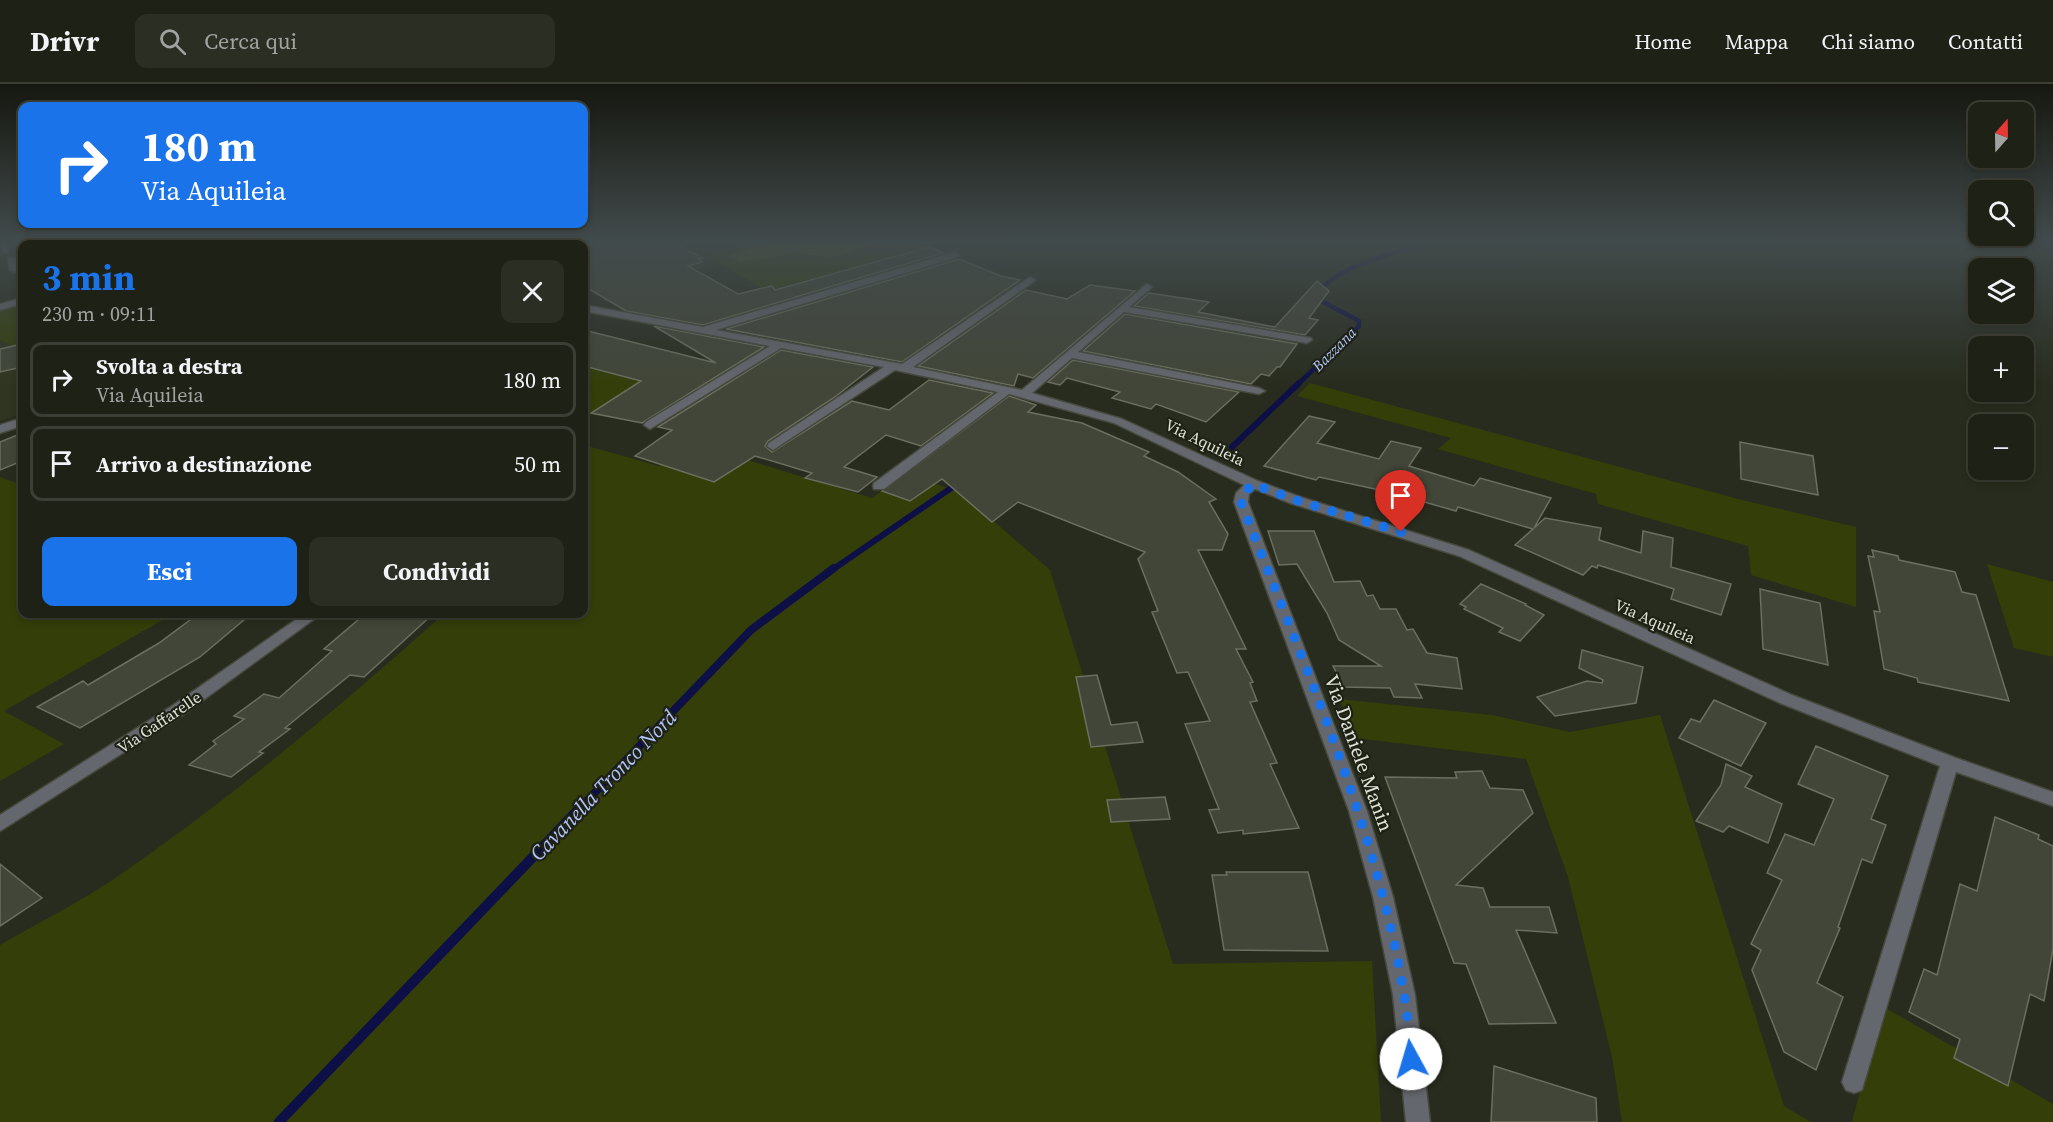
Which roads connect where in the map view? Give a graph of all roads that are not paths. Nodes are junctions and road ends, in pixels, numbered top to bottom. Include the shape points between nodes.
1 (836, 290) edge
2 (1014, 290) edge
3 (1143, 290) edge
4 (18, 302) edge
5 (0, 307) edge
6 (588, 309) edge
7 (1122, 309) junction
8 (700, 331) junction
9 (1307, 340) dead end
10 (779, 345) junction
11 (1070, 354) junction
12 (898, 367) junction
13 (1008, 390) junction
14 (1259, 391) dead end
15 (1024, 394) junction
16 (18, 423) edge
17 (650, 425) dead end
18 (0, 429) edge
19 (773, 446) dead end
20 (1253, 484) junction
21 (879, 486) dead end
22 (307, 618) edge
23 (1950, 763) junction
24 (2053, 799) edge
25 (0, 824) edge
26 (1854, 1082) dead end
27 (1418, 1122) edge

1 - 8 street
2 - 12 street
3 - 7 street
4 - 5 street
6 - 8 street, Via Aquileia
7 - 9 street
7 - 11 street
8 - 10 street, Via Aquileia
10 - 12 street, Via Aquileia
10 - 17 street
11 - 14 street
11 - 15 street
12 - 13 street, Via Aquileia
12 - 19 street
13 - 15 street, Via Aquileia
13 - 21 street
15 - 20 street, Via Aquileia via 1118,421
16 - 18 street
20 - 23 street, Via Aquileia via 1464,553 1786,699
20 - 27 street, Via Daniele Manin via 1241,502 1358,811 1383,897 1404,995
22 - 25 street, Via Gaffarelle via 178,710
23 - 24 street, Via Aquileia
23 - 26 street

